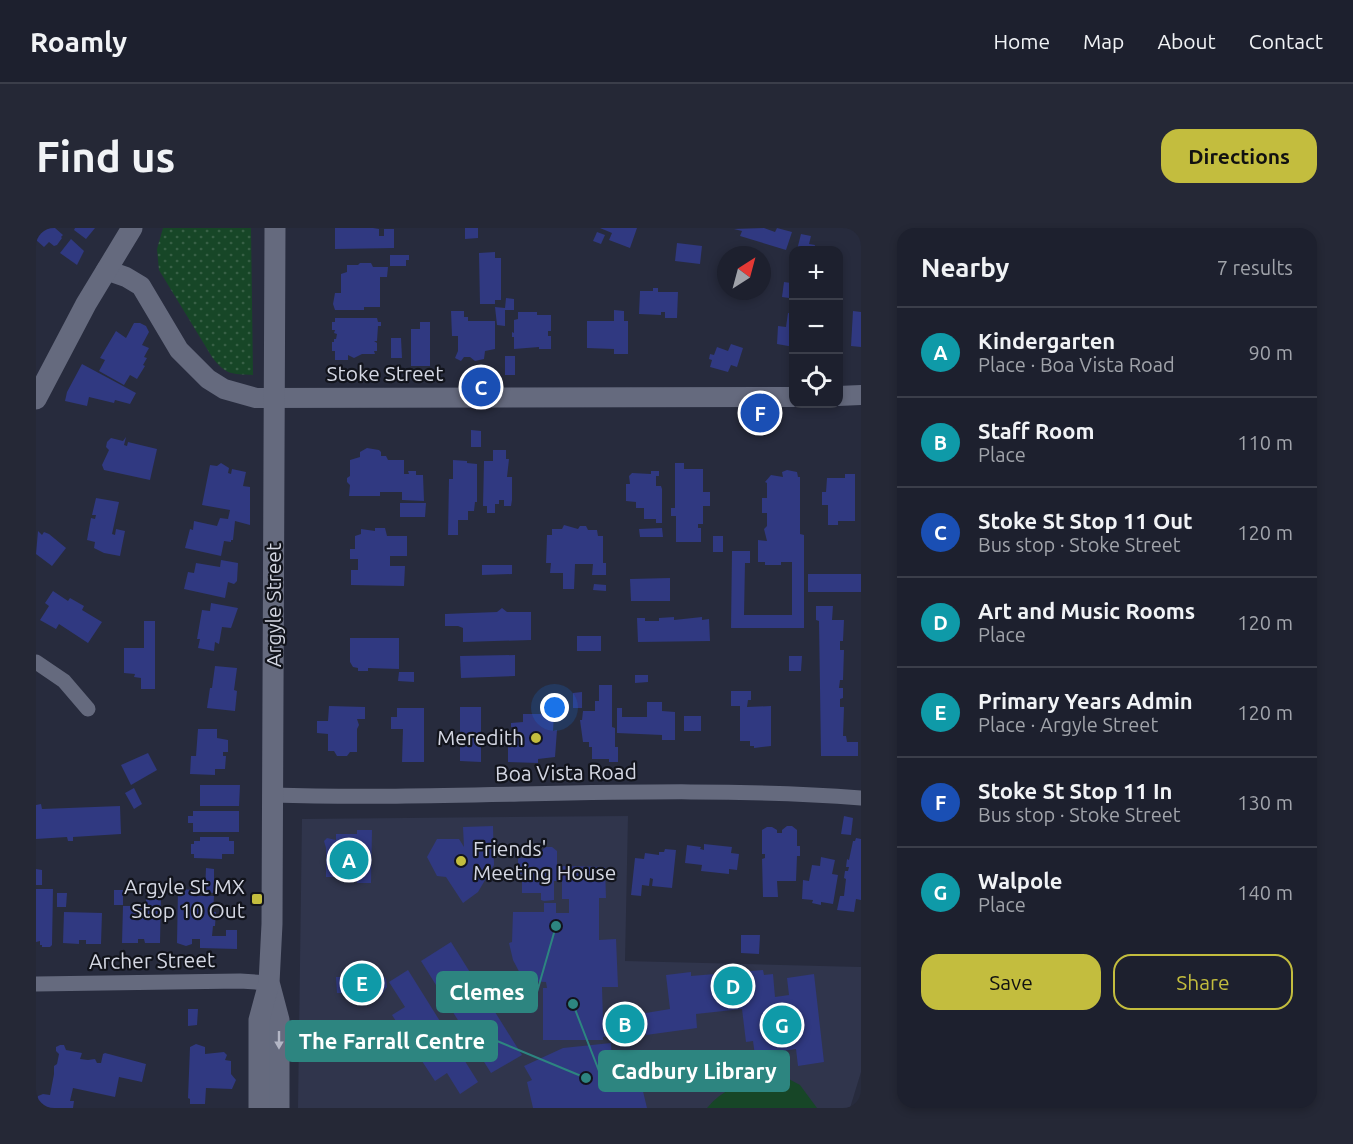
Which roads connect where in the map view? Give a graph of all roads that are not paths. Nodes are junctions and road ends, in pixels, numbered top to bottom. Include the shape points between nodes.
1 (132, 228) edge
2 (275, 228) edge
3 (106, 270) junction
4 (861, 395) edge
5 (843, 396) edge
6 (789, 397) edge
7 (266, 398) junction
8 (36, 399) edge
9 (36, 662) edge
10 (88, 709) dead end
11 (272, 795) junction
12 (861, 798) edge
13 (269, 983) junction
14 (36, 984) edge
15 (259, 1108) edge
16 (279, 1108) edge

1 - 3 main road
2 - 7 main road, Argyle Street
3 - 7 street, Stoke Street via 141,286 179,350 208,379 224,389
3 - 8 main road
4 - 5 street
6 - 7 street, Stoke Street
7 - 11 main road, Argyle Street
9 - 10 street via 64,681
11 - 12 street, Boa Vista Road via 731,791
11 - 13 main road, Argyle Street
13 - 14 street, Archer Street
13 - 15 main road, Argyle Street via 259,1020
13 -> 16 main road, Argyle Street via 279,1020

